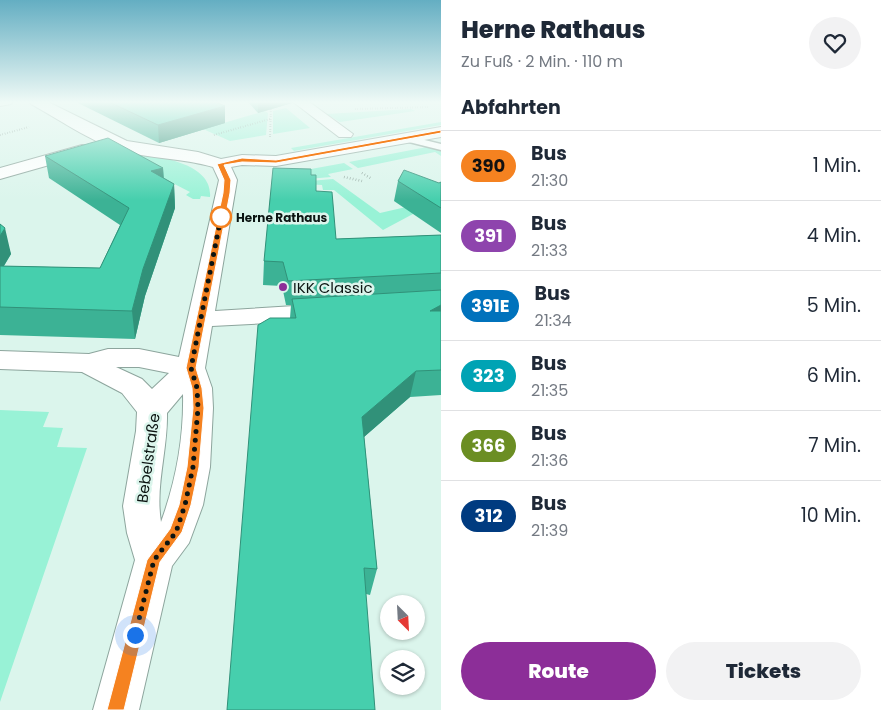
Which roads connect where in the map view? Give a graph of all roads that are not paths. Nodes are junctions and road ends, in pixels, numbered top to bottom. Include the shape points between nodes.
1 (98, 134) edge
2 (345, 134) edge
3 (428, 134) edge
4 (404, 138) junction
5 (113, 142) junction
6 (441, 147) edge
7 (231, 162) junction
8 (0, 174) edge
9 (353, 310) edge
10 (201, 319) junction
11 (0, 360) edge
12 (89, 364) junction
13 (191, 368) junction
14 (152, 412) junction
15 (154, 560) junction
16 (116, 710) edge

1 - 5 street
2 - 7 street via 259,149
3 - 4 street
4 - 6 lane
4 - 7 street via 276,161
5 - 7 street
5 - 8 street
7 - 10 street
9 - 10 street
10 - 13 street
11 - 12 street
12 - 13 street via 108,358 139,358
12 - 14 street via 131,386
13 - 14 street, Bebelstraße
13 - 15 street via 198,408 193,467 176,532
14 - 15 street, Bebelstraße via 141,506
15 - 16 street

